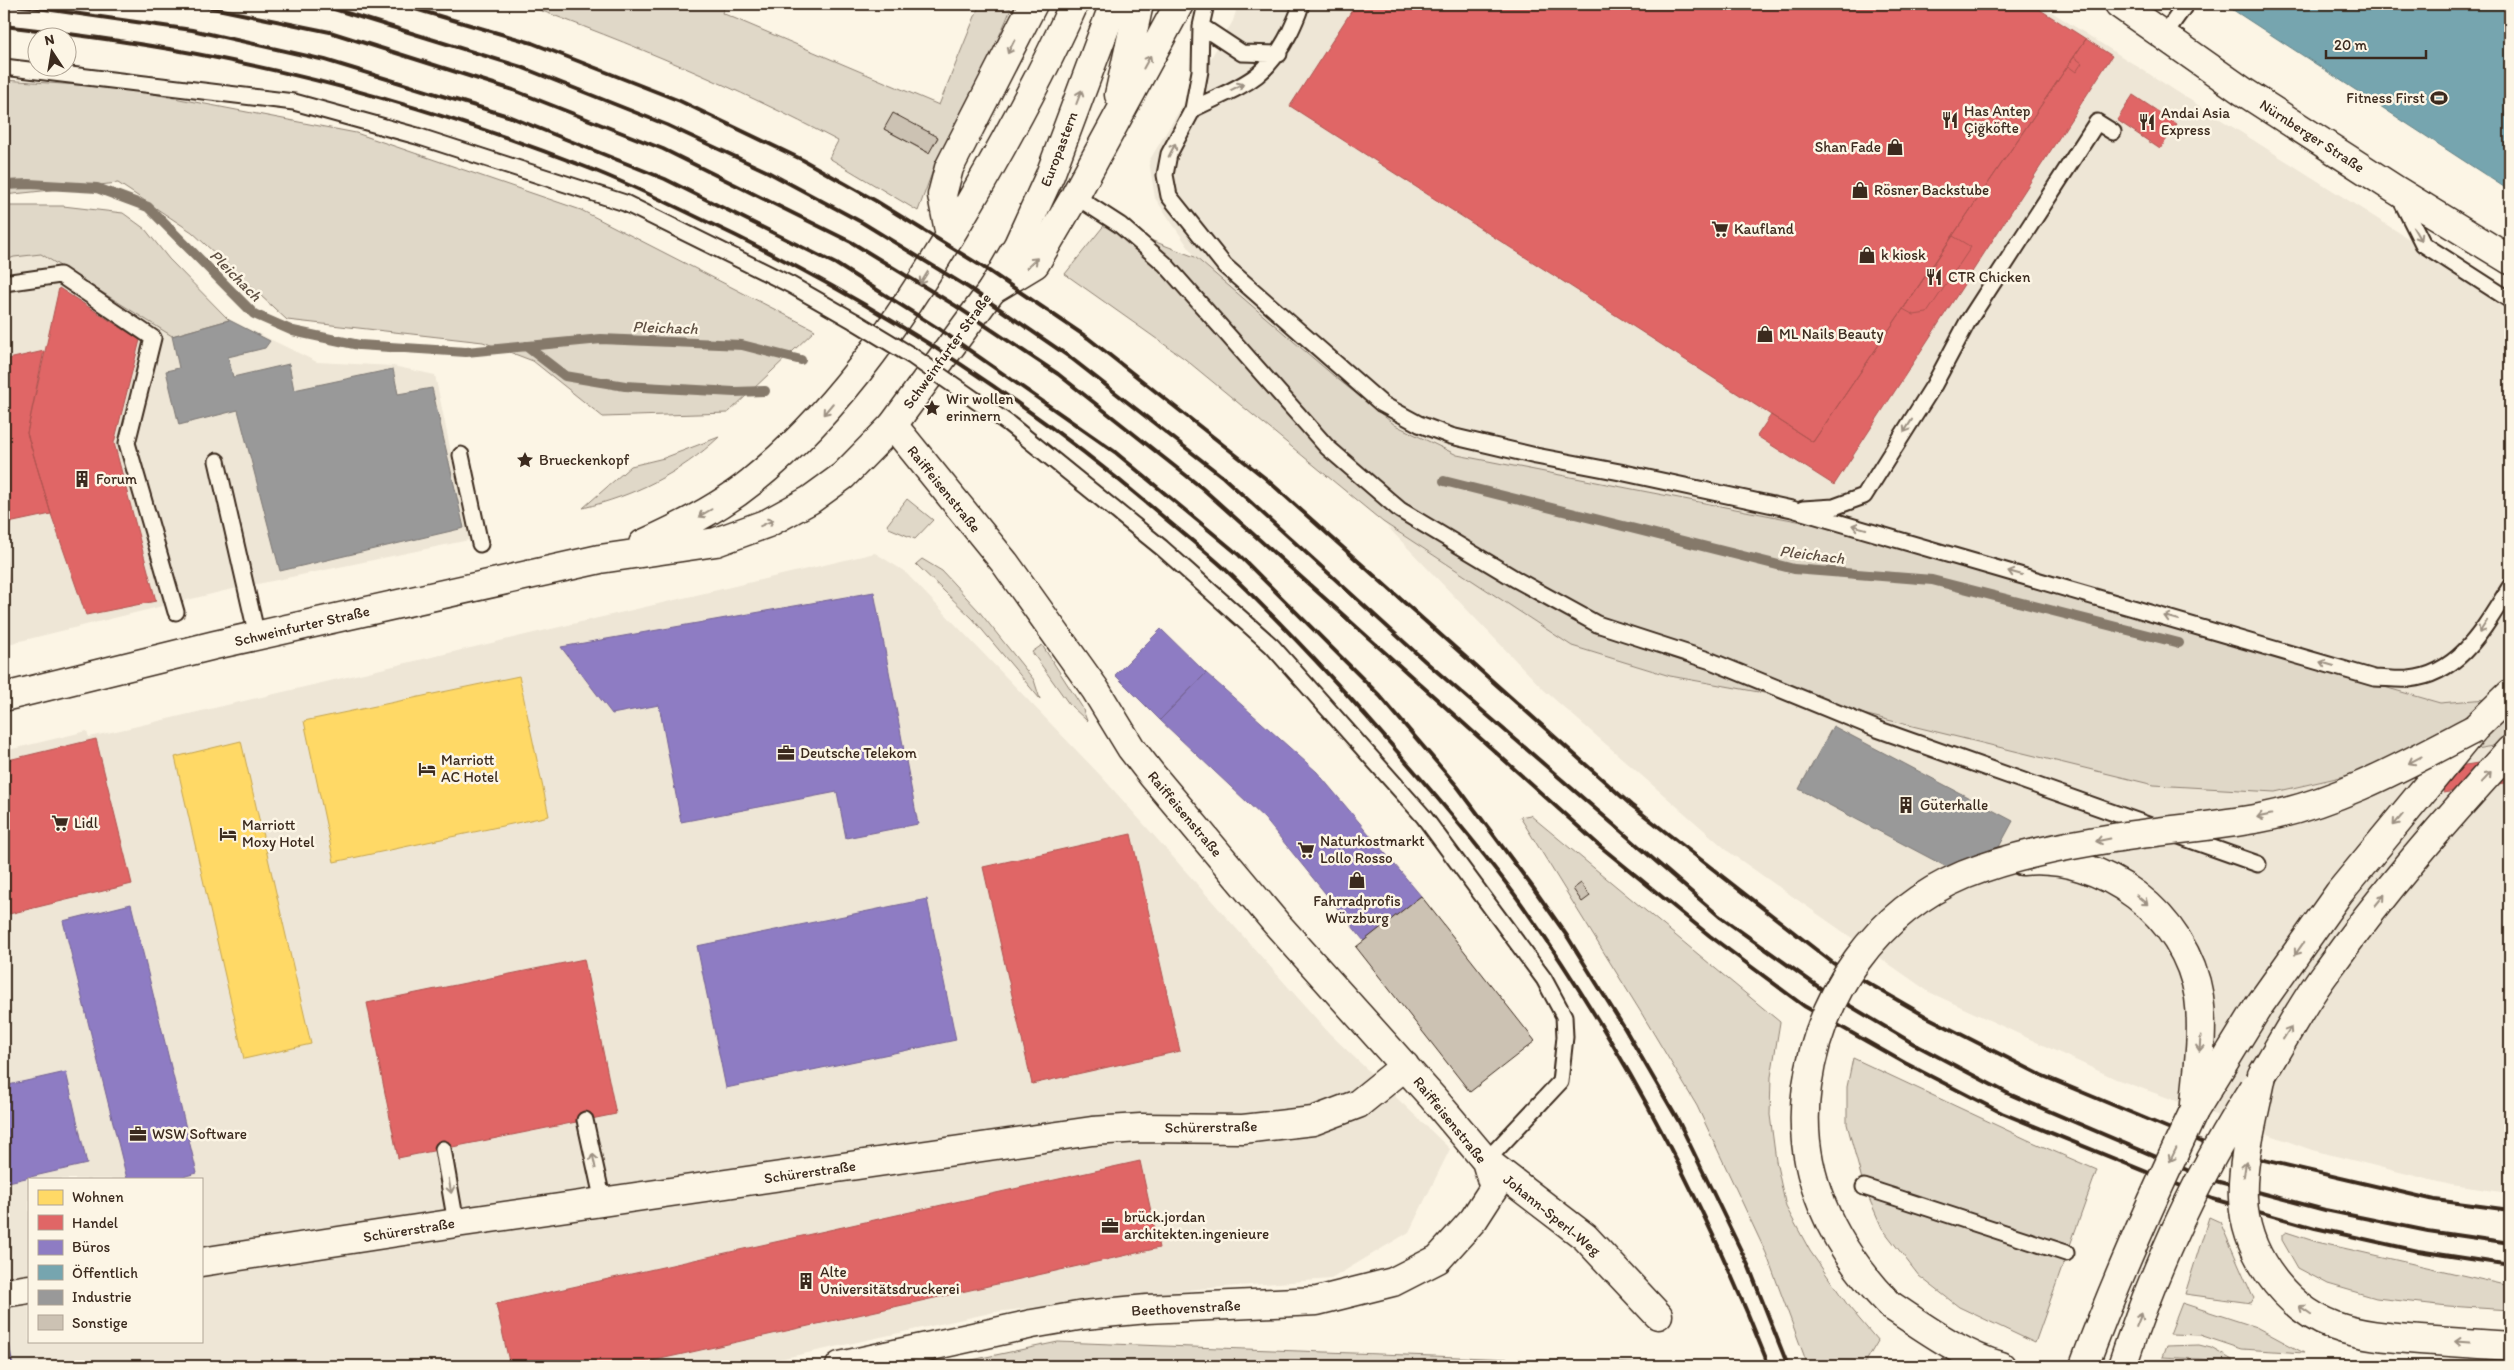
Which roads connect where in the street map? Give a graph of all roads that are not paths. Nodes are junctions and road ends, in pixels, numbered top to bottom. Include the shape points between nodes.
1 (1033, 4) edge
2 (1074, 4) edge
3 (1114, 4) edge
4 (1139, 4) edge
5 (1179, 4) edge
6 (1206, 4) edge
7 (1301, 4) edge
8 (2119, 4) edge
9 (2186, 4) edge
10 (1202, 26) junction
11 (2164, 35) junction
12 (1279, 54) junction
13 (4, 67) edge
14 (1193, 109) junction
15 (1113, 123) junction
16 (2113, 132) dead end
17 (2396, 190) junction
18 (1075, 196) junction
19 (950, 236) junction
20 (2510, 260) edge
21 (4, 283) edge
22 (992, 290) junction
23 (2510, 300) edge
24 (893, 425) junction
25 (461, 455) dead end
26 (217, 461) dead end
27 (1792, 509) junction
28 (480, 544) dead end
29 (600, 559) junction
30 (2510, 587) edge
31 (176, 612) dead end
32 (257, 636) junction
33 (2510, 694) edge
34 (4, 697) edge
35 (2474, 729) junction
36 (2510, 750) edge
37 (1998, 864) junction
38 (2258, 864) dead end
39 (1405, 1066) junction
40 (2262, 1075) junction
41 (2194, 1111) junction
42 (585, 1120) dead end
43 (443, 1149) dead end
44 (1486, 1161) junction
45 (1864, 1187) dead end
46 (1494, 1188) joint
47 (603, 1202) junction
48 (456, 1223) junction
49 (2066, 1252) dead end
50 (202, 1262) edge
51 (28, 1289) edge
52 (4, 1293) edge
53 (1658, 1315) dead end
54 (2510, 1346) edge
55 (840, 1366) edge
56 (2001, 1366) edge
57 (2084, 1366) edge
58 (2122, 1366) edge

1 -> 19 main road via 949,168 942,195
2 - 19 main road via 1011,132
22 -> 3 main road, Europastern via 1018,245 1050,175
4 - 15 main road
15 -> 5 main road, Schweinfurter Straße
6 - 10 lane
7 - 12 lane
8 - 11 main road, Nürnberger Straße
9 - 11 lane
10 - 12 lane via 1242,53
10 - 14 lane via 1200,71
11 - 17 main road, Nürnberger Straße via 2244,92
14 -> 12 lane via 1257,77
13 - 44 lane, bridge via 294,102 416,136 625,203 791,285 854,321 912,356 1009,424 1162,548 1272,646 1424,817 1544,979 1564,1016 1560,1082
27 -> 14 lane via 1451,436 1419,424 1382,404 1225,266 1170,196 1165,175 1169,154
15 - 18 main road, Schweinfurter Straße
16 -> 27 lane via 2097,122 1967,323 1934,385 1864,496 1834,507
17 - 20 main road, Nürnberger Straße
17 -> 23 lane via 2423,244
22 -> 18 main road, Schweinfurter Straße via 1035,264
18 - 38 lane via 1120,225 1165,264 1327,447 1400,510 1518,580 1597,624 1711,661 1877,729
19 -> 29 main road, Schweinfurter Straße via 903,311 843,392 780,457 750,484 675,530
21 - 31 lane via 60,275 153,338 128,443
22 - 24 main road, Schweinfurter Straße
29 -> 24 main road, Schweinfurter Straße via 716,542 768,523 810,500 843,476
24 - 39 main road, Raiffeisenstraße via 1005,563 1157,783
25 - 28 lane
26 - 32 lane
30 -> 27 lane via 2471,647 2442,670 2409,679 2374,678
29 - 32 main road, Schweinfurter Straße
32 - 34 main road, Schweinfurter Straße
33 - 35 main road
35 -> 37 main road, bridge via 2350,792 2312,805 2260,818 2112,838
35 -> 41 main road, bridge via 2339,893 2258,1007
40 -> 36 main road via 2324,974 2373,908
37 -> 41 main road, bridge via 2025,860 2078,865 2127,888 2166,923 2188,961 2198,995 2201,1021
37 - 56 main road, bridge via 1932,891 1876,936 1853,963 1821,1026 1811,1061 1805,1128 1818,1194 1830,1225 1867,1281 1890,1305 1938,1337
39 - 44 main road, Raiffeisenstraße
39 - 47 main road, Schürerstraße via 1358,1104 1313,1121 1243,1129 1092,1131
54 -> 40 main road, bridge via 2367,1336 2341,1330 2295,1304 2276,1284 2252,1242 2242,1198
58 -> 40 main road, bridge via 2161,1264 2198,1186 2238,1111
41 -> 57 main road, bridge via 2111,1291
47 -> 42 lane
43 -> 48 lane
44 - 46 main road, Raiffeisenstraße
44 - 53 main road, Johann-Sperl-Weg via 1585,1238
45 - 49 lane
46 - 55 main road, Beethovenstraße via 1474,1220 1438,1259 1393,1282 1317,1300 1084,1315
47 - 48 main road, Schürerstraße
48 - 50 main road, Schürerstraße
51 - 52 main road

